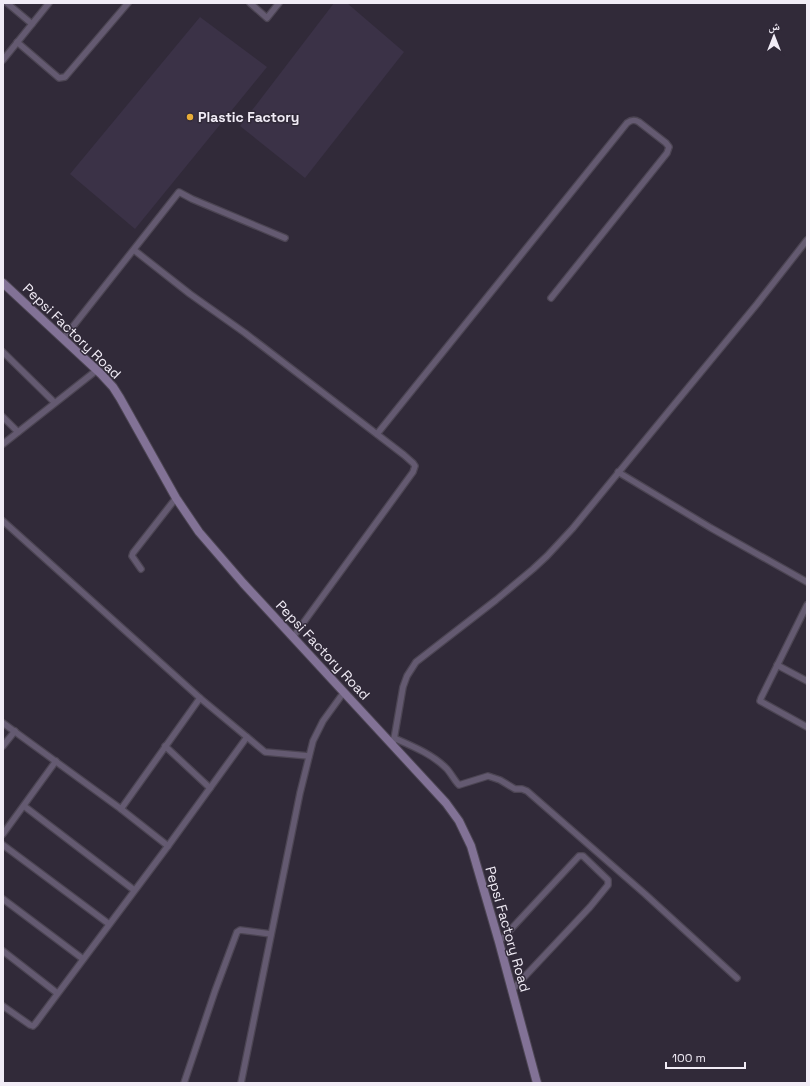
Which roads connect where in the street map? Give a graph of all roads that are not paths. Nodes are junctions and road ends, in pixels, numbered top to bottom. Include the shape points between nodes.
1 (7, 3) edge
2 (49, 3) edge
3 (128, 3) edge
4 (250, 3) edge
5 (280, 3) edge
6 (32, 24) junction
7 (17, 42) junction
8 (3, 60) edge
9 (284, 238) dead end
10 (807, 240) edge
11 (134, 250) junction
12 (3, 283) edge
13 (551, 298) dead end
14 (63, 339) junction
15 (3, 352) edge
16 (97, 370) junction
17 (54, 402) junction
18 (3, 417) edge
19 (18, 432) junction
20 (377, 434) junction
21 (3, 444) edge
22 (618, 472) junction
23 (176, 498) junction
24 (3, 520) edge
25 (142, 569) dead end
26 (807, 582) edge
27 (807, 605) edge
28 (293, 637) junction
29 (777, 665) junction
30 (807, 682) edge
31 (344, 692) junction
32 (200, 698) junction
33 (3, 723) edge
34 (807, 728) edge
35 (15, 731) junction
36 (247, 737) junction
37 (394, 741) junction
38 (3, 746) edge
39 (165, 746) junction
40 (309, 756) junction
41 (56, 761) junction
42 (210, 788) junction
43 (24, 806) junction
44 (121, 809) junction
45 (3, 834) edge
46 (3, 845) edge
47 (168, 846) junction
48 (134, 890) junction
49 (3, 899) edge
50 (108, 924) junction
51 (272, 934) junction
52 (499, 942) junction
53 (3, 951) edge
54 (83, 959) junction
55 (737, 978) dead end
56 (512, 990) junction
57 (57, 993) junction
58 (3, 1006) edge
59 (184, 1083) edge
60 (241, 1083) edge
61 (537, 1083) edge

1 - 6 street
2 - 6 street
3 - 7 street via 65,77 59,78
4 - 5 street via 266,18
6 - 7 street
7 - 8 street
9 - 11 street via 179,192
10 - 22 street
11 - 14 street
11 - 20 street
12 - 14 main road, Pepsi Factory Road
13 - 20 street via 667,153 669,147 666,143 635,120 627,123
14 - 16 main road, Pepsi Factory Road
15 - 17 street
16 - 17 street
16 - 23 main road, Pepsi Factory Road via 120,398
17 - 19 street
18 - 19 street
19 - 21 street
20 - 28 street via 413,463 413,472
22 - 26 street
22 - 37 street via 540,562 466,625 416,662 403,687
23 - 25 street via 133,553 132,556
23 - 28 main road, Pepsi Factory Road via 208,543
24 - 32 street
27 - 29 street
28 - 31 main road, Pepsi Factory Road
29 - 30 street
29 - 34 street via 760,701
31 - 37 main road, Pepsi Factory Road
31 - 40 street via 323,721 313,740
32 - 36 street
32 - 39 street
33 - 35 street
35 - 38 street
35 - 41 street
36 - 40 street via 265,752
36 - 42 street
37 - 52 main road, Pepsi Factory Road via 400,754 446,803 464,829
37 - 55 street via 420,750 439,762 460,785 488,776 515,789 527,791
39 - 42 street
39 - 44 street
40 - 51 street
41 - 43 street
41 - 44 street
42 - 47 street
43 - 45 street
43 - 48 street
44 - 47 street
46 - 50 street
47 - 48 street
48 - 50 street
49 - 54 street
50 - 54 street
51 - 59 street via 240,930 237,932
51 - 60 street
52 - 56 main road, Pepsi Factory Road
52 - 56 street via 579,856 583,856 608,880 608,885 590,907
53 - 57 street
54 - 57 street
56 - 61 main road, Pepsi Factory Road
57 - 58 street via 33,1026

